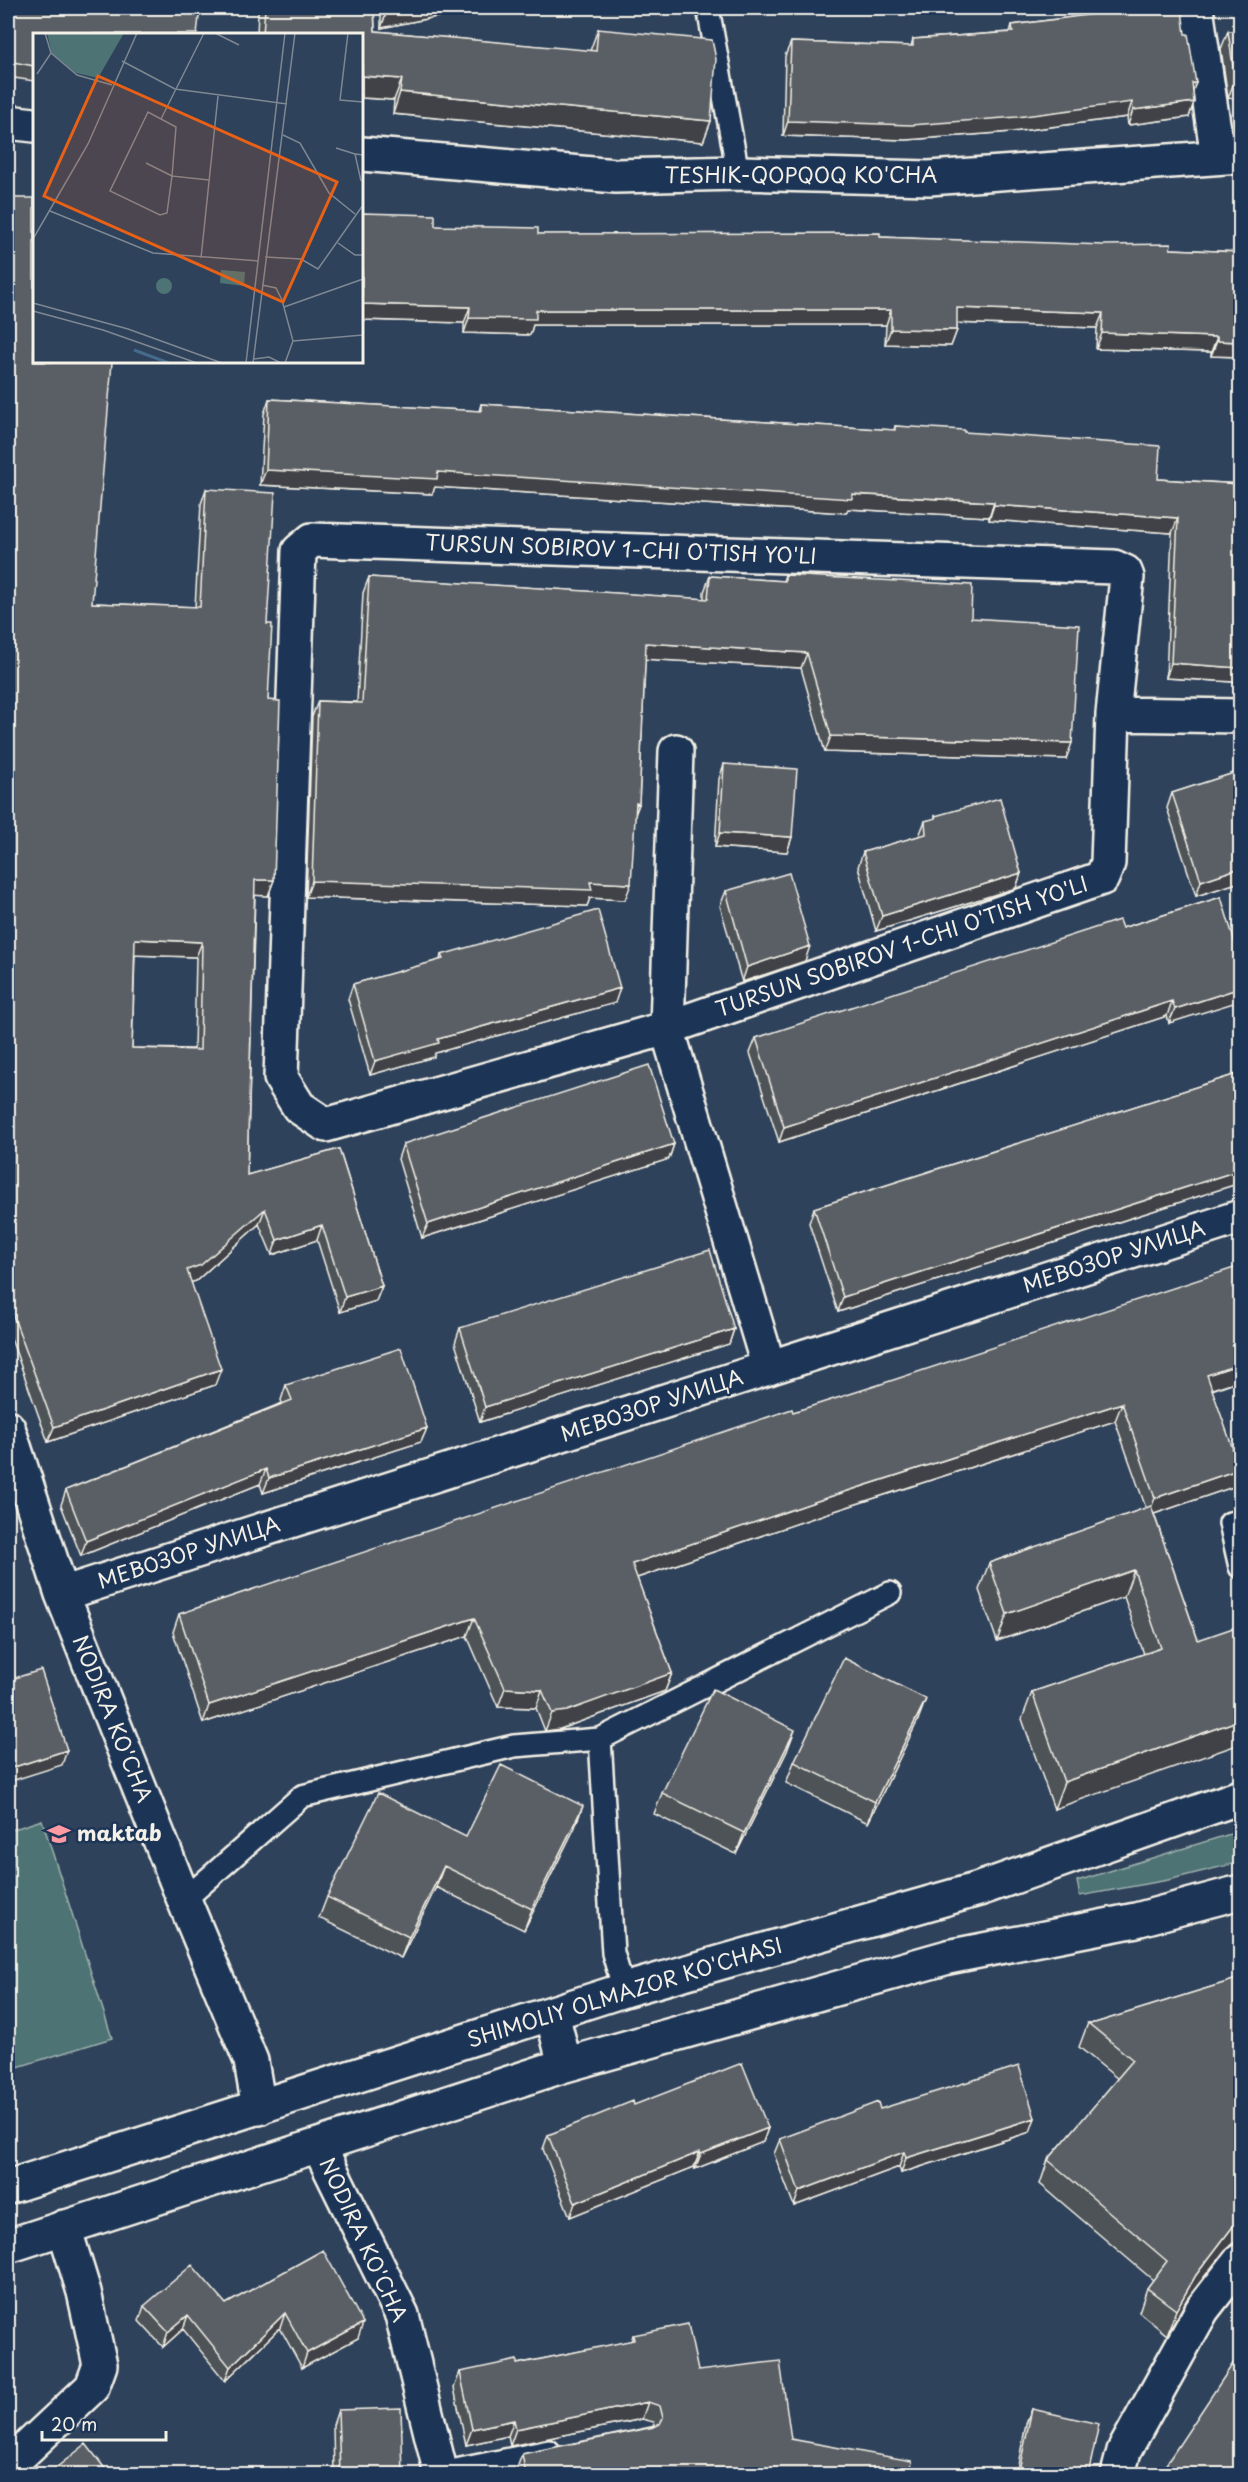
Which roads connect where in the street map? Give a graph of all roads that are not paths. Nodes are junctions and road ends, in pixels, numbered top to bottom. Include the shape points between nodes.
1 (708, 8) edge
2 (1196, 8) edge
3 (8, 122) edge
4 (33, 125) edge
5 (363, 154) edge
6 (1229, 157) edge
7 (738, 173) junction
8 (1113, 714) junction
9 (1240, 716) edge
10 (676, 751) dead end
11 (667, 1028) junction
12 (1240, 1217) edge
13 (769, 1368) junction
14 (8, 1428) edge
15 (1240, 1521) edge
16 (1240, 1567) edge
17 (890, 1593) dead end
18 (62, 1594) junction
19 (600, 1739) junction
20 (1240, 1797) edge
21 (1240, 1892) edge
22 (184, 1900) junction
23 (624, 1990) junction
24 (552, 2014) junction
25 (565, 2065) junction
26 (259, 2108) junction
27 (319, 2146) junction
28 (8, 2187) edge
29 (64, 2227) junction
30 (8, 2246) edge
31 (1240, 2261) edge
32 (566, 2448) edge
33 (8, 2466) edge
34 (441, 2474) edge
35 (1118, 2475) edge

1 - 7 lane
2 - 6 street
3 - 4 street
5 - 7 street, TESHIK-QOPQOQ KO'CHA via 616,176
6 - 7 street, TESHIK-QOPQOQ KO'CHA via 929,178
8 - 9 street
8 - 11 street, TURSUN SOBIROV 1-CHI O'TISH YO'LI via 1108,862 1102,878
8 - 11 street, TURSUN SOBIROV 1-CHI O'TISH YO'LI via 1127,577 1114,567 312,540 299,551 297,576 281,1078 299,1107 326,1125
10 - 11 street
11 - 13 street
12 - 13 street, МЕВОЗОР УЛИЦА
13 - 18 street, МЕВОЗОР УЛИЦА
14 - 18 street, NODIRA KO'CHA
15 - 16 lane via 1230,1523
17 - 19 lane
18 - 22 street, NODIRA KO'CHA
19 - 22 lane via 514,1746 302,1796
19 - 23 lane via 613,1953
20 - 23 street, SHIMOLIY OLMAZOR KO'CHASI via 979,1889
21 - 25 street via 1136,1920 948,1957
22 - 26 street, NODIRA KO'CHA via 251,2061
23 - 24 street, SHIMOLIY OLMAZOR KO'CHASI
24 - 25 street
24 - 26 street, SHIMOLIY OLMAZOR KO'CHASI
25 - 27 street
26 - 28 street, SHIMOLIY OLMAZOR KO'CHASI
27 - 29 street
27 - 34 street, NODIRA KO'CHA via 402,2315
29 - 30 street
29 - 33 street via 100,2364 92,2387
31 - 35 street via 1202,2310 1124,2451
32 - 34 lane

